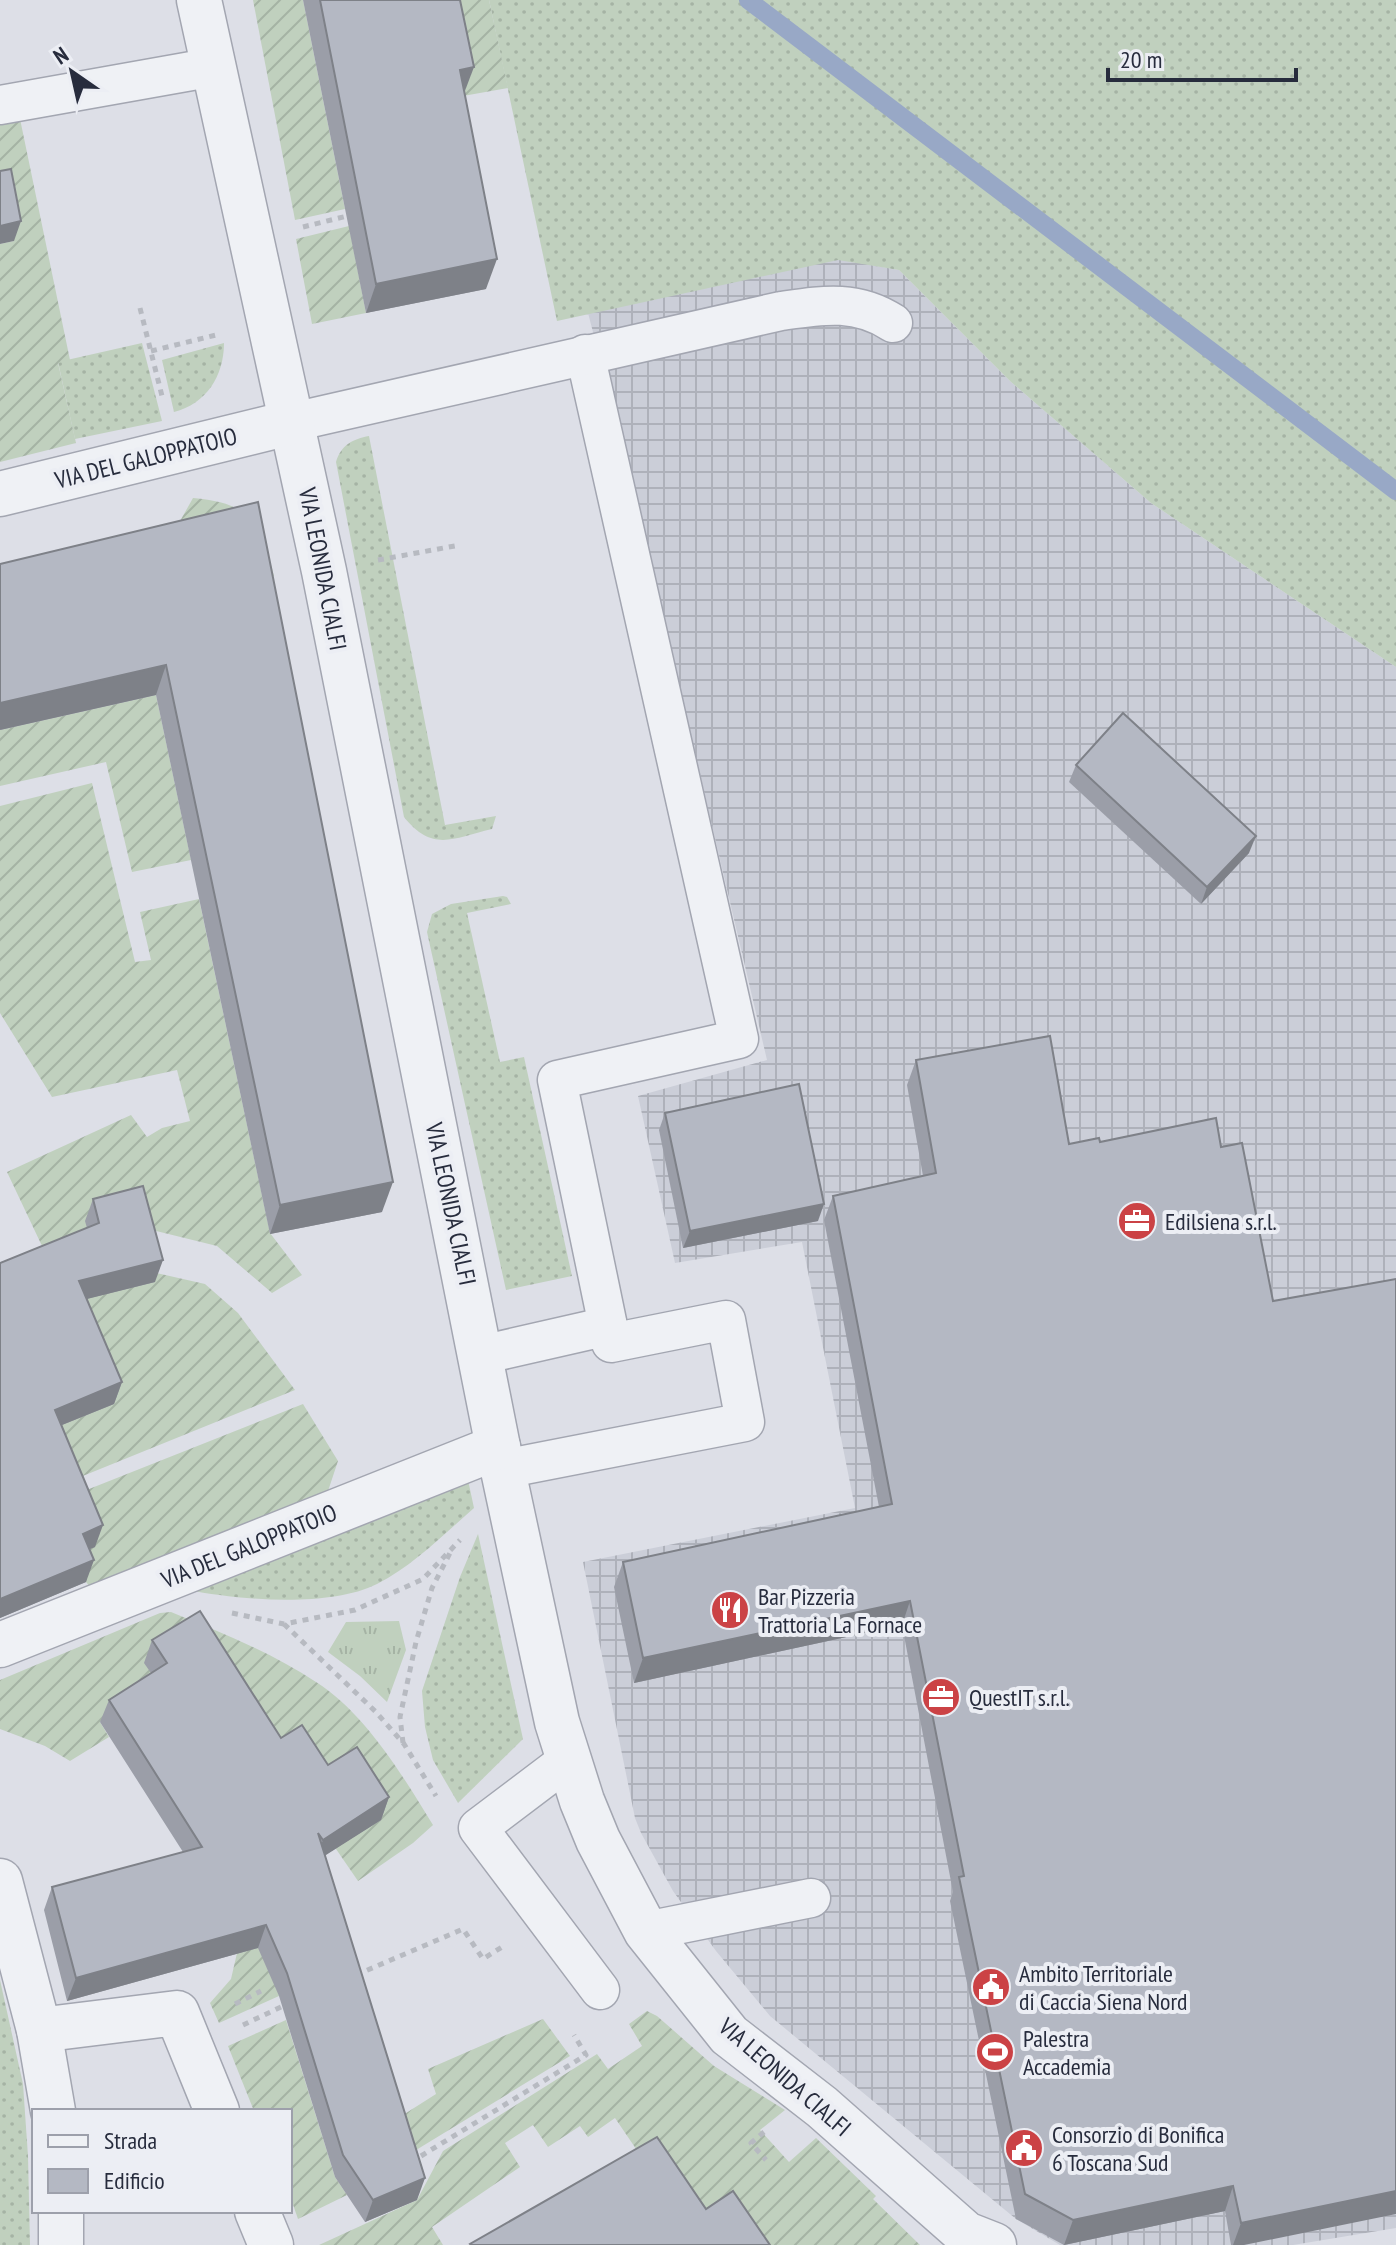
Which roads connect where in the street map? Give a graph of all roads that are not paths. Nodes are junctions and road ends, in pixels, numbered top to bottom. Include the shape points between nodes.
1 (199, 0) edge
2 (214, 67) junction
3 (0, 105) edge
4 (893, 323) dead end
5 (585, 354) junction
6 (293, 422) junction
7 (0, 494) edge
8 (608, 1326) junction
9 (481, 1355) junction
10 (500, 1458) junction
11 (0, 1645) edge
12 (568, 1760) junction
13 (0, 1881) edge
14 (811, 1898) dead end
15 (646, 1931) junction
16 (600, 1990) road end
17 (39, 2030) junction
18 (53, 2109) edge
19 (216, 2109) edge
20 (61, 2213) edge
21 (258, 2213) edge
22 (61, 2245) edge
23 (271, 2245) edge
24 (994, 2245) edge

1 - 2 street, VIA LEONIDA CIALFI
2 - 3 lane
2 - 6 street, VIA LEONIDA CIALFI
4 - 5 lane via 874,311 847,305 814,306
5 - 6 lane
5 - 8 lane via 739,1039 557,1080
6 - 7 street, VIA DEL GALOPPATOIO
6 - 9 street, VIA LEONIDA CIALFI
8 - 9 lane
8 - 10 lane via 611,1343 726,1320 745,1422
9 - 10 street, VIA LEONIDA CIALFI
10 - 11 street, VIA DEL GALOPPATOIO
10 - 12 street, VIA LEONIDA CIALFI
12 - 15 street, VIA LEONIDA CIALFI via 598,1840
12 - 16 lane via 478,1828
13 - 17 street
14 - 15 lane
15 - 24 street, VIA LEONIDA CIALFI via 729,2035 822,2107 966,2234
17 - 18 street
17 - 19 street via 177,2013
20 - 22 street
21 - 23 street

